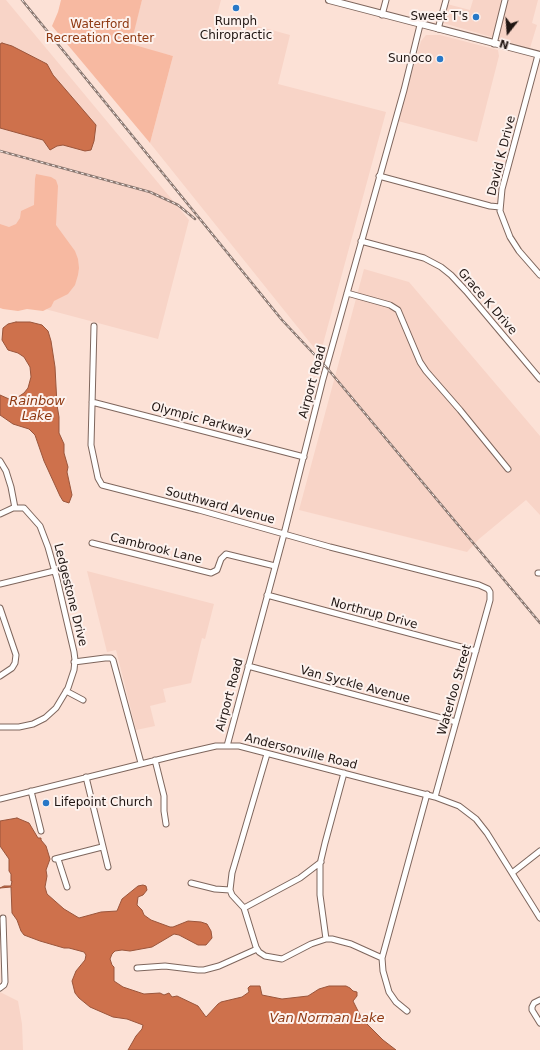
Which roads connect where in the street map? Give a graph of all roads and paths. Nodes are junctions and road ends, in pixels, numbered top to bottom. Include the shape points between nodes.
1 (329, 0) edge
2 (386, 0) edge
3 (446, 0) edge
4 (505, 0) edge
5 (382, 15) junction
6 (420, 25) junction
7 (438, 29) junction
8 (494, 44) junction
9 (539, 55) edge
10 (379, 176) junction
11 (500, 207) junction
12 (361, 241) junction
13 (540, 275) edge
14 (347, 293) junction
15 (94, 326) dead end
16 (540, 379) edge
17 (92, 402) junction
18 (304, 457) junction
19 (0, 461) edge
20 (508, 469) dead end
21 (15, 508) junction
22 (0, 514) edge
23 (284, 534) junction
24 (92, 543) dead end
25 (275, 566) junction
26 (54, 571) junction
27 (0, 584) edge
28 (488, 589) joint
29 (267, 596) junction
30 (0, 608) edge
31 (476, 651) junction
32 (74, 662) junction
33 (248, 666) junction
34 (0, 676) edge
35 (66, 691) junction
36 (83, 700) dead end
37 (456, 722) junction
38 (0, 727) edge
39 (227, 746) junction
40 (267, 754) junction
41 (155, 760) junction
42 (141, 763) junction
43 (344, 773) junction
44 (86, 777) junction
45 (31, 791) junction
46 (427, 794) junction
47 (435, 797) junction
48 (0, 799) edge
49 (166, 824) dead end
50 (41, 831) dead end
51 (102, 847) junction
52 (540, 851) edge
53 (321, 862) junction
54 (108, 866) dead end
55 (512, 873) junction
56 (191, 883) dead end
57 (66, 887) dead end
58 (230, 890) junction
59 (244, 908) junction
60 (3, 918) dead end
61 (540, 918) edge
62 (326, 939) junction
63 (257, 948) junction
64 (382, 958) junction
65 (137, 968) dead end
66 (1, 988) edge
67 (540, 1000) edge
68 (407, 1011) dead end
69 (540, 1023) edge

1 - 5 main road
2 - 5 street
3 - 7 street
4 - 8 street
5 - 6 main road
6 - 7 main road
6 - 10 street, Airport Road
7 - 8 main road
8 - 9 main road
9 - 11 street, David K Drive via 502,189
10 - 11 street
10 - 12 street, Airport Road
11 - 13 street, David K Drive via 510,237
12 - 14 street, Airport Road
12 - 16 street, Grace K Drive via 424,258 451,275
14 - 18 street, Airport Road
14 - 20 street via 390,305 398,310 426,371
15 - 17 street, Southward Avenue
17 - 18 street, Olympic Parkway
17 - 23 street, Southward Avenue via 91,445 98,478 102,485
18 - 23 street, Airport Road
19 - 21 street via 8,478
21 - 22 street
21 - 26 street, Ledgestone Drive via 24,508 40,526
23 - 25 street, Airport Road
23 - 28 street, Southward Avenue
24 - 25 street, Cambrook Lane via 211,573 217,570 226,554
25 - 29 street, Airport Road
26 - 27 street
26 - 32 street, Ledgestone Drive via 74,652
28 - 31 street, Waterloo Street via 490,600
29 - 31 street, Northrup Drive
29 - 33 street, Airport Road
30 - 34 street via 16,655 12,668
31 - 37 street, Waterloo Street
32 - 35 street, Ledgestone Drive via 72,677
32 - 42 street via 105,658 113,660
33 - 37 street, Van Syckle Avenue
33 - 39 street, Airport Road
35 - 36 street
35 - 38 street, Ledgestone Drive via 56,708 44,718 19,727
37 - 47 street, Waterloo Street
39 - 40 street, Andersonville Road via 238,746
39 - 41 street, Andersonville Road via 216,746
40 - 43 street, Andersonville Road
40 - 58 street via 232,873
41 - 42 street, Andersonville Road
41 - 49 street via 164,796
42 - 44 street, Andersonville Road
43 - 46 street, Andersonville Road
43 - 53 street
44 - 45 street, Andersonville Road
44 - 51 street
45 - 48 street, Andersonville Road
45 - 50 street
46 - 47 street, Andersonville Road
46 - 64 street
47 - 55 street, Andersonville Road via 460,806 476,819
51 - 54 street
51 - 57 street via 56,859
52 - 55 street
53 - 59 street via 300,878
53 - 62 street via 320,895
55 - 61 street, Andersonville Road
56 - 58 street
58 - 59 street
59 - 63 street
60 - 66 street via 5,982
62 - 63 street via 282,959 265,956
62 - 64 street via 351,944
63 - 65 street via 219,966 204,970 165,966
64 - 68 street via 389,992
67 - 69 street via 532,1007

